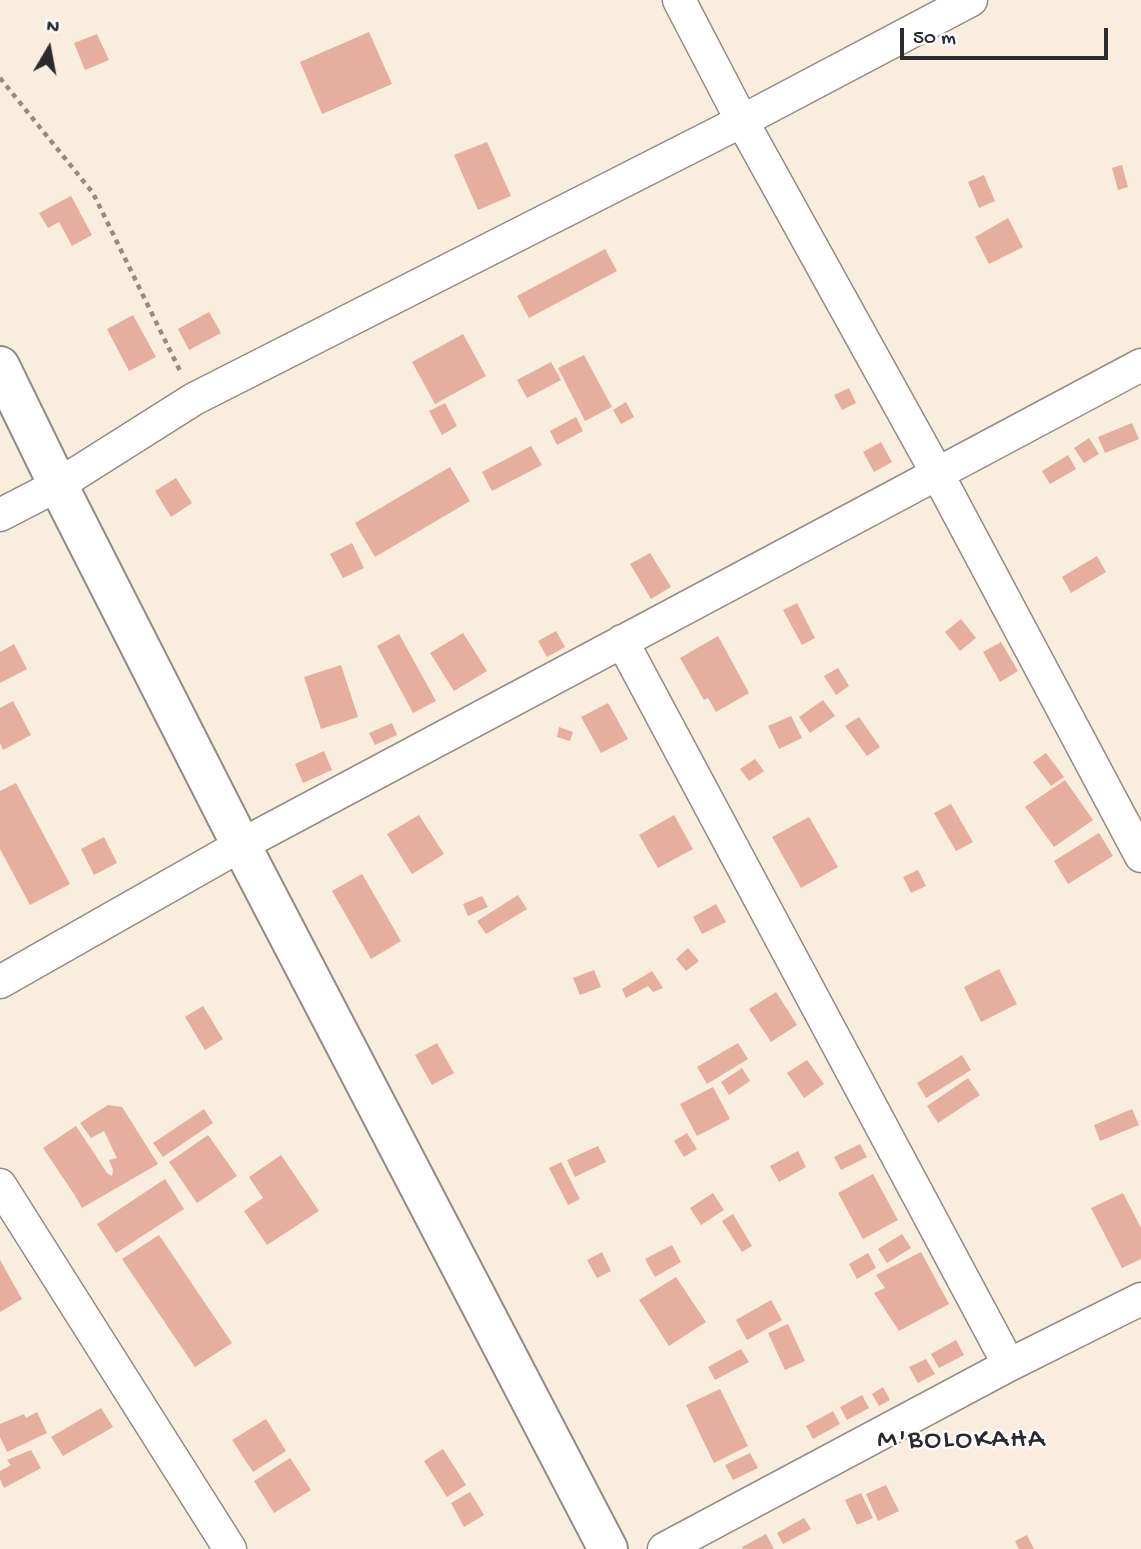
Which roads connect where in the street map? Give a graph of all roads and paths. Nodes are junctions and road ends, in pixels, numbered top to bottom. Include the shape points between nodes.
1 (679, 0) edge
2 (971, 0) edge
3 (0, 78) edge
4 (742, 121) junction
5 (1141, 365) edge
6 (0, 366) edge
7 (194, 399) junction
8 (937, 473) junction
9 (58, 485) junction
10 (0, 515) edge
11 (622, 641) junction
12 (240, 845) junction
13 (1141, 856) edge
14 (0, 982) edge
15 (0, 1185) edge
16 (1141, 1299) edge
17 (1009, 1365) junction
18 (230, 1549) edge
19 (608, 1549) edge
20 (664, 1549) edge

1 - 4 street
2 - 4 street
3 - 7 path via 93,193
4 - 7 street
4 - 8 street
5 - 8 street
6 - 9 main road
7 - 9 street
8 - 11 street
8 - 13 street
9 - 10 street
9 - 12 main road
11 - 12 street
11 - 17 street
12 - 14 street
12 - 19 main road
15 - 18 street
16 - 17 street
17 - 20 street

